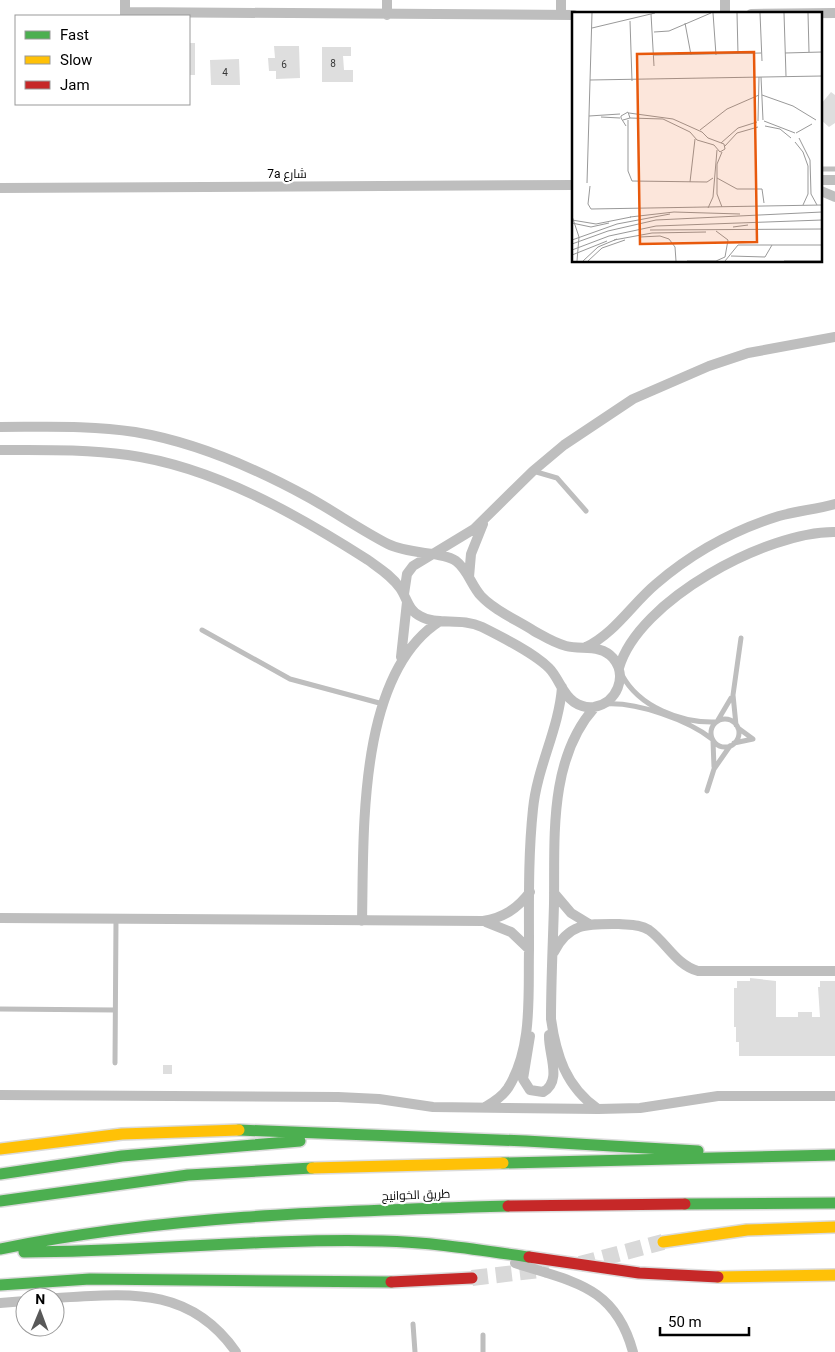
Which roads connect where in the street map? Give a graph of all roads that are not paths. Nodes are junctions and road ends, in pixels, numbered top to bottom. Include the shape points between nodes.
1 (125, 0) edge
2 (386, 0) edge
3 (561, 0) edge
4 (822, 13) edge
5 (835, 13) edge
6 (125, 14) edge
7 (572, 14) edge
8 (387, 15) junction
9 (561, 15) junction
10 (822, 169) edge
11 (835, 169) edge
12 (822, 180) edge
13 (835, 180) edge
14 (572, 185) edge
15 (0, 188) edge
16 (835, 189) edge
17 (822, 190) edge
18 (822, 191) edge
19 (835, 198) edge
20 (833, 338) edge
21 (0, 427) edge
22 (0, 450) edge
23 (533, 471) junction
24 (835, 504) edge
25 (586, 511) dead end
26 (484, 521) junction
27 (835, 532) edge
28 (430, 555) junction
29 (469, 578) junction
30 (405, 598) junction
31 (441, 621) junction
32 (202, 630) dead end
33 (741, 638) dead end
34 (585, 648) junction
35 (400, 663) junction
36 (619, 670) junction
37 (562, 686) junction
38 (733, 695) junction
39 (384, 704) junction
40 (599, 705) junction
41 (669, 716) junction
42 (716, 721) junction
43 (737, 726) junction
44 (713, 740) junction
45 (733, 744) junction
46 (714, 770) junction
47 (707, 791) dead end
48 (530, 892) junction
49 (554, 893) junction
50 (0, 918) edge
51 (116, 920) junction
52 (362, 921) junction
53 (483, 921) junction
54 (589, 924) junction
55 (529, 949) junction
56 (553, 953) junction
57 (835, 971) edge
58 (0, 1008) edge
59 (115, 1010) junction
60 (528, 1018) junction
61 (552, 1018) junction
62 (115, 1063) dead end
63 (0, 1095) edge
64 (835, 1096) edge
65 (484, 1108) junction
66 (598, 1109) junction
67 (372, 1137) junction
68 (0, 1149) edge
69 (835, 1155) edge
70 (752, 1156) junction
71 (0, 1174) edge
72 (0, 1201) edge
73 (835, 1203) edge
74 (835, 1227) edge
75 (663, 1242) tunnel mouth
76 (480, 1249) junction
77 (0, 1250) edge
78 (835, 1275) edge
79 (472, 1278) tunnel mouth
80 (0, 1285) edge
81 (65, 1298) edge
82 (15, 1302) edge
83 (0, 1303) edge
84 (413, 1324) dead end
85 (483, 1335) dead end
86 (236, 1352) edge
87 (415, 1352) edge
88 (483, 1352) edge
89 (633, 1352) edge

1 - 6 street
2 - 8 street
3 - 9 street
4 - 5 street
6 - 8 street
7 - 9 street
8 - 9 street
10 - 11 lane
12 - 13 street
14 - 15 street, 7a شارع
16 - 17 street
18 - 19 street
20 - 23 street via 748,353 670,381 598,421
21 - 28 street via 110,429 186,445 276,481 394,547
22 - 30 street via 108,452 155,460 238,488 312,526 380,568 397,584
23 - 25 lane via 557,478
23 - 26 street
24 - 34 street via 780,516 715,543 656,583 605,636
26 - 28 street
26 - 29 street via 473,548
27 - 36 street via 796,538 760,549 706,576 666,606 638,634 626,650
28 - 29 street via 458,562
28 - 30 street via 407,574
29 - 34 street via 480,595 495,607 553,642
30 - 31 street via 421,617
30 - 35 street
31 - 35 street via 421,635
31 - 37 street via 462,621 482,628 545,665
32 - 39 lane via 290,679
33 - 38 lane
34 - 36 street via 609,654
35 - 39 street
36 - 40 street via 615,694
36 - 41 lane via 639,697
37 - 40 street via 578,705
37 - 48 street via 558,714 536,787
38 - 42 lane
38 - 43 lane
39 - 52 street via 372,754 365,806
40 - 41 lane via 636,706
40 - 49 street via 577,732 559,790
41 - 42 lane
41 - 44 lane
42 - 43 lane via 726,719
42 - 44 lane via 711,730
43 - 45 lane via 738,737
43 - 45 lane via 753,739
44 - 45 lane via 722,746
44 - 46 lane
45 - 46 lane
46 - 47 lane
48 - 53 street via 511,912
48 - 55 street
49 - 54 street via 571,913
49 - 56 street
50 - 51 street
51 - 52 street
51 - 59 lane
52 - 53 street
53 - 55 street via 511,932
54 - 56 street via 570,932
54 - 57 street via 644,927 682,964 698,971
55 - 60 street
56 - 61 street
58 - 59 lane
59 - 62 lane
60 - 61 street via 529,1051 523,1079 525,1085 536,1092 549,1089 554,1077 549,1050
60 - 65 street via 524,1043 512,1078 502,1096
61 - 66 street via 556,1047 566,1075 577,1091
63 - 65 street via 338,1097 432,1107
64 - 66 street via 718,1096 640,1108
65 - 66 street
67 - 68 main road via 301,1132 185,1131 114,1135
67 - 70 main road via 594,1145
67 - 71 main road via 131,1155
69 - 70 main road
70 - 72 main road via 207,1174 109,1184
73 - 77 main road, طريق الخوانيج via 424,1208 187,1221 89,1232
74 - 75 main road via 747,1230
76 - 77 main road via 382,1241 333,1241 72,1252
76 - 78 main road via 642,1273 724,1277
76 - 89 street via 517,1264 556,1274 601,1297 618,1316 630,1338
79 - 80 main road via 355,1283 90,1279
81 - 86 street via 140,1296 175,1302 206,1319
82 - 83 street
84 - 87 lane
85 - 88 lane

